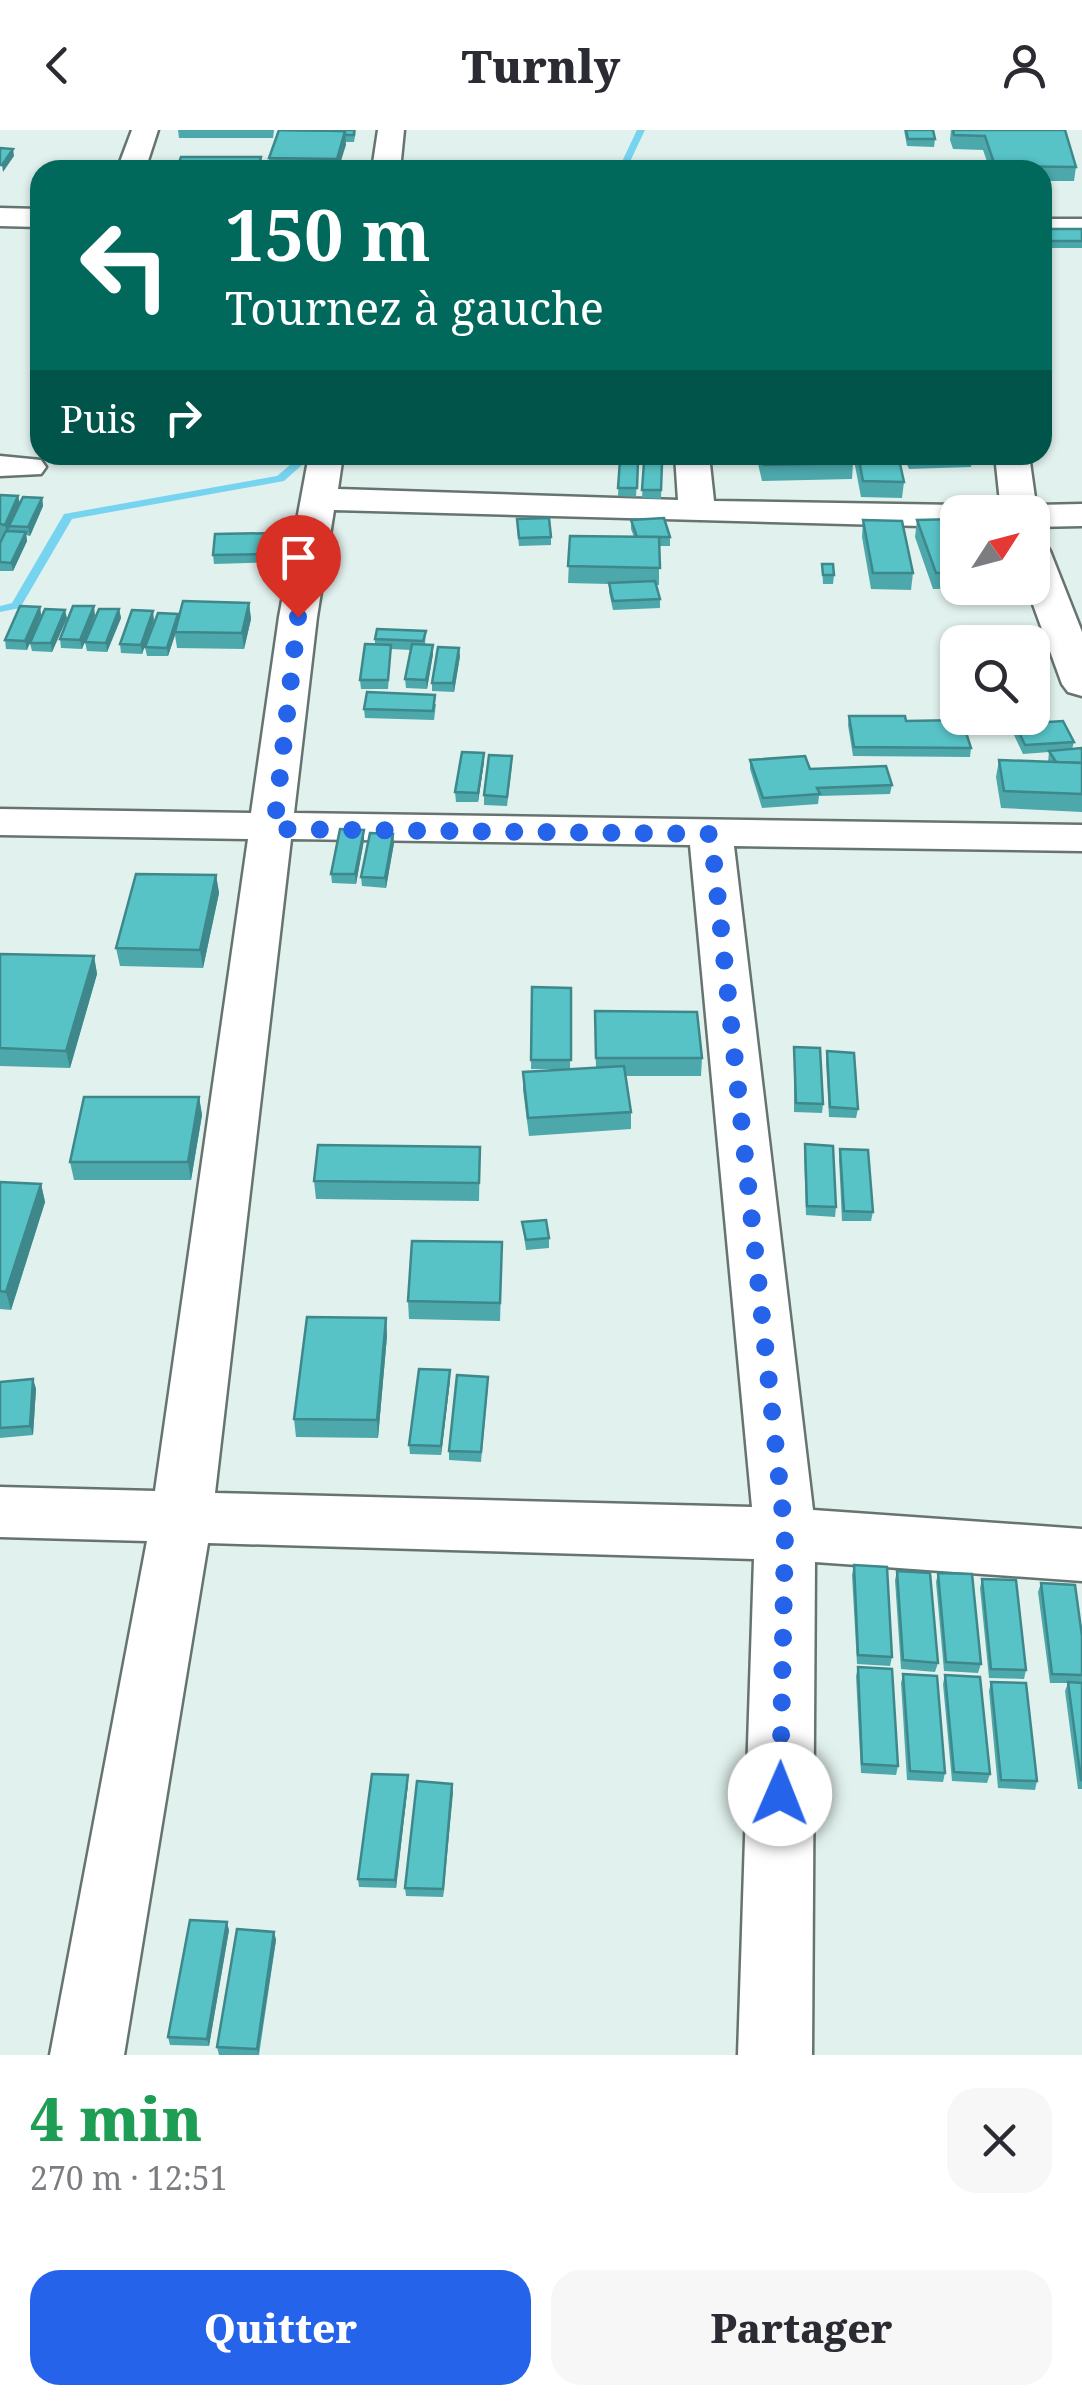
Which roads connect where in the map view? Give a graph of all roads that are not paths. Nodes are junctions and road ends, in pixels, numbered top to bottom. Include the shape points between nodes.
1 (145, 130) edge
2 (391, 130) edge
3 (135, 160) edge
4 (387, 160) edge
5 (0, 217) edge
6 (30, 218) edge
7 (1052, 228) edge
8 (1082, 228) edge
9 (693, 465) edge
10 (1013, 465) edge
11 (322, 477) edge
12 (1017, 495) edge
13 (697, 511) junction
14 (1082, 515) edge
15 (940, 516) edge
16 (1050, 516) edge
17 (1050, 599) edge
18 (1082, 684) edge
19 (0, 822) edge
20 (274, 829) junction
21 (711, 834) junction
22 (1082, 838) edge
23 (0, 1512) edge
24 (182, 1518) junction
25 (785, 1534) junction
26 (1082, 1555) edge
27 (87, 2055) edge
28 (775, 2055) edge

1 - 3 street
2 - 4 street
5 - 6 street
7 - 8 street
9 - 13 street
10 - 12 street
11 - 13 street
11 - 20 street
13 - 15 street
14 - 16 street
17 - 18 street
19 - 20 street
20 - 21 street
20 - 24 street
21 - 22 street
21 - 25 street
23 - 24 street
24 - 25 street
24 - 27 street
25 - 26 street
25 - 28 street

